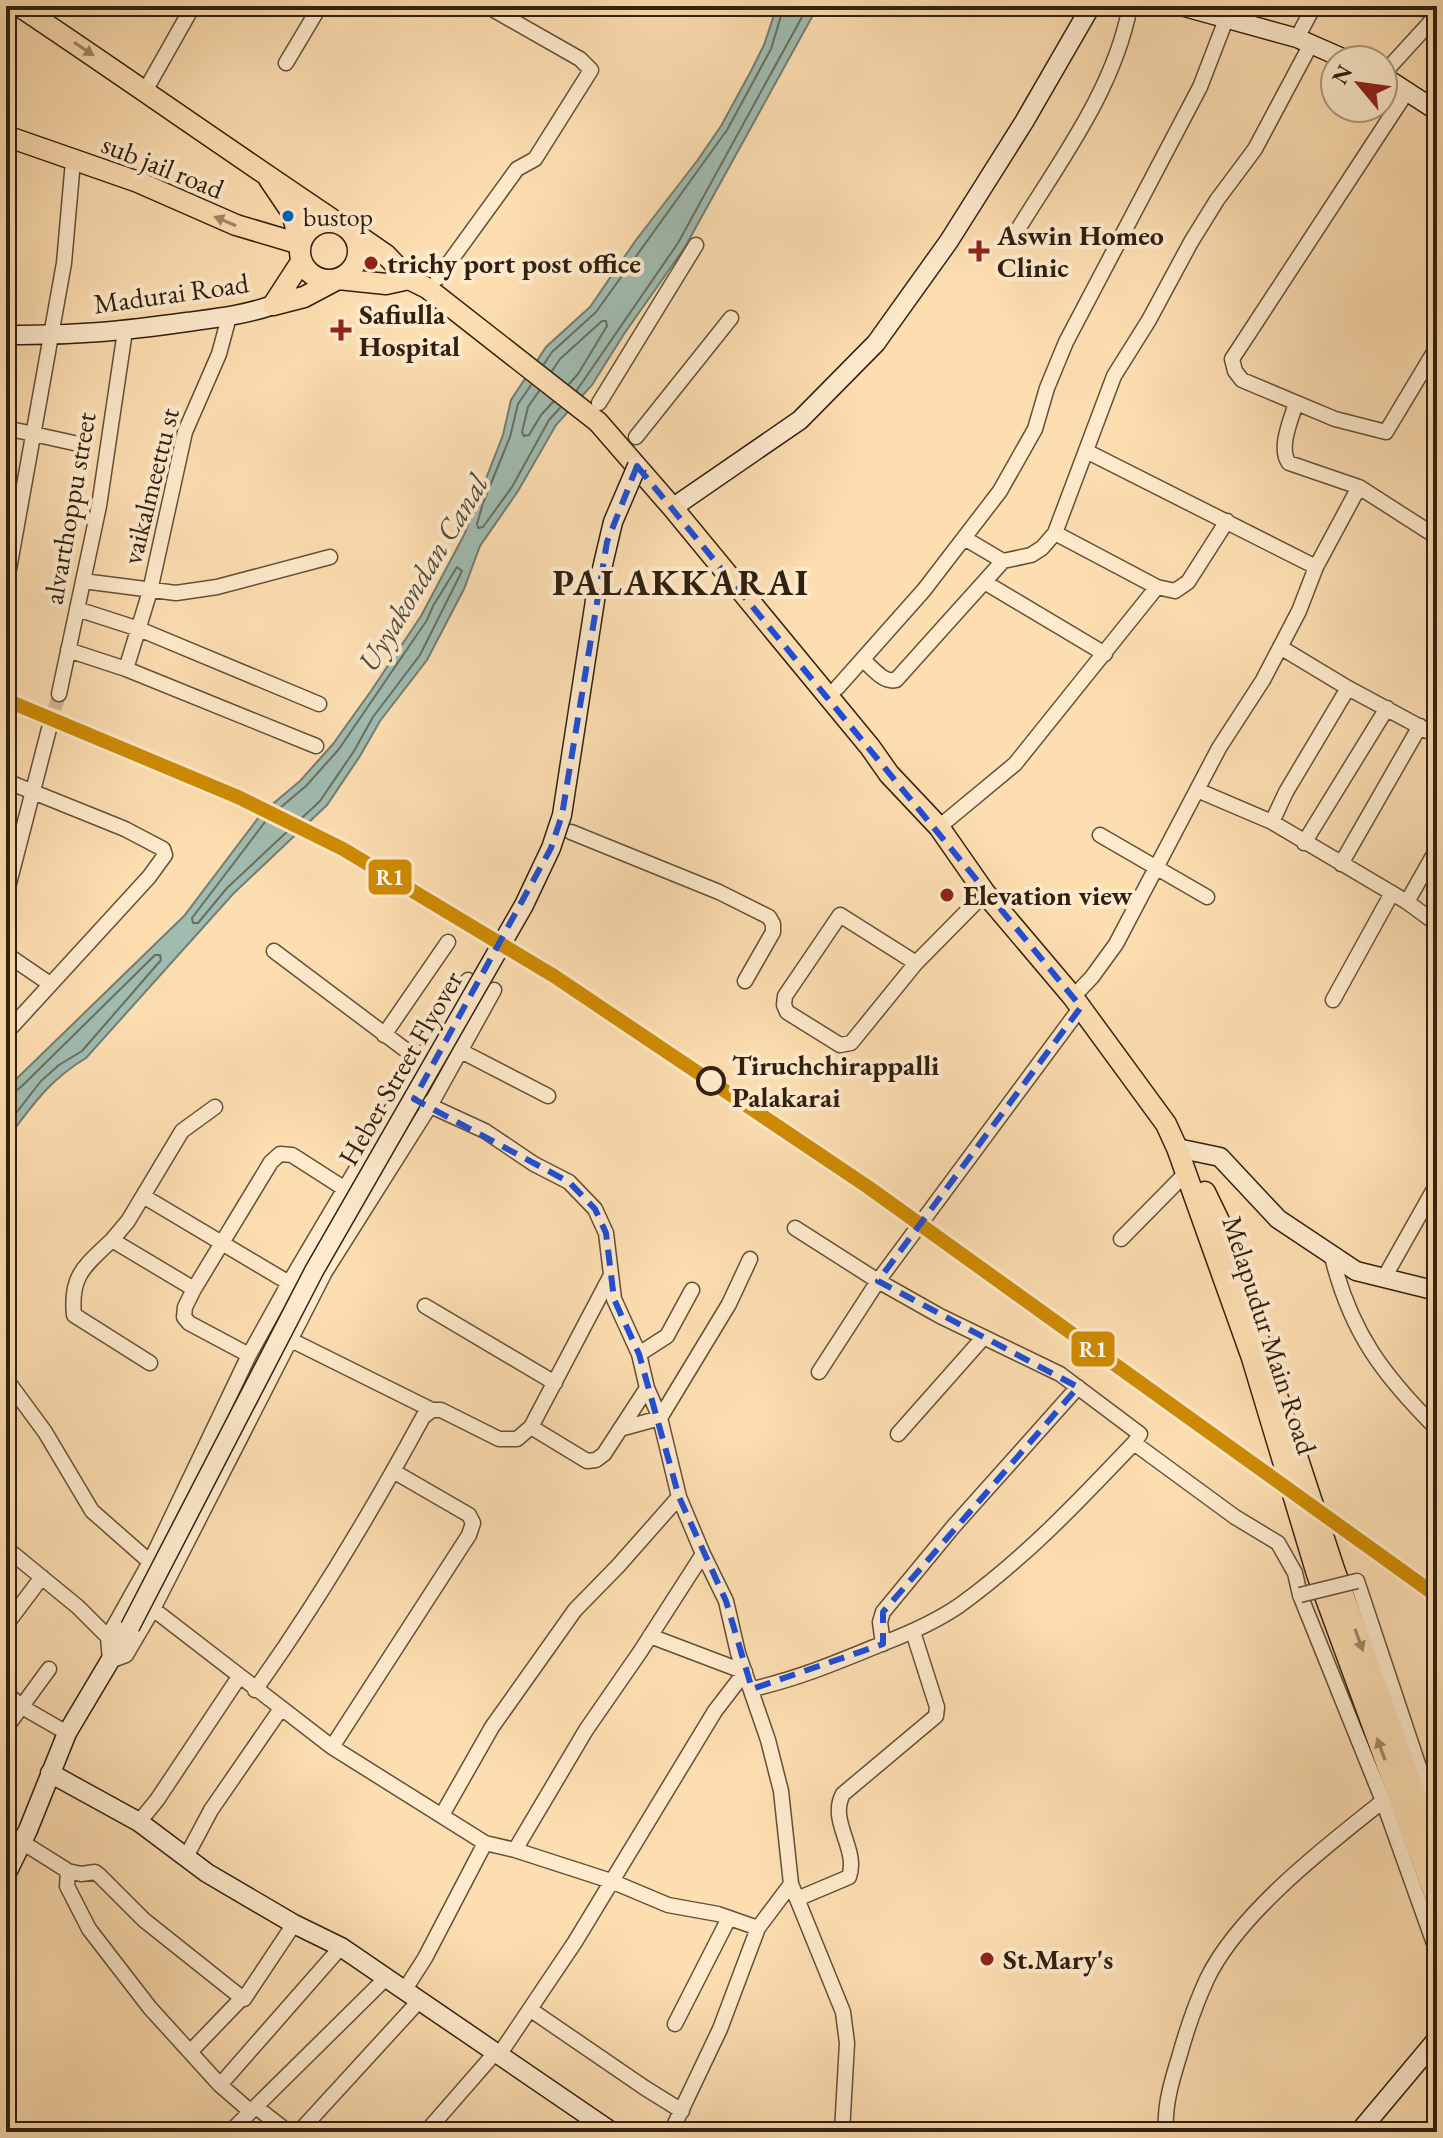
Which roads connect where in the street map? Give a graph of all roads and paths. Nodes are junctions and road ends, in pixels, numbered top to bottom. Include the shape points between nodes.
1 (19, 6) edge
2 (193, 6) edge
3 (320, 6) edge
4 (487, 6) edge
5 (1091, 6) edge
6 (1130, 6) edge
7 (1181, 6) edge
8 (1314, 6) edge
9 (1420, 6) edge
10 (1436, 16) edge
11 (1227, 17) junction
12 (1304, 41) junction
13 (1319, 48) edge
14 (1399, 57) edge
15 (286, 63) dead end
16 (1399, 85) edge
17 (1408, 90) junction
18 (145, 91) junction
19 (1437, 111) edge
20 (6, 136) edge
21 (73, 161) junction
22 (269, 179) junction
23 (343, 226) junction
24 (1012, 239) dead end
25 (696, 245) dead end
26 (300, 253) junction
27 (338, 279) junction
28 (424, 282) junction
29 (273, 305) junction
30 (229, 317) junction
31 (731, 318) dead end
32 (125, 331) junction
33 (6, 335) edge
34 (50, 336) junction
35 (1437, 347) edge
36 (599, 403) dead end
37 (1296, 403) junction
38 (6, 428) edge
39 (33, 434) junction
40 (636, 437) dead end
41 (74, 443) dead end
42 (1086, 451) junction
43 (637, 466) junction
44 (1359, 487) junction
45 (681, 502) dead end
46 (1227, 521) junction
47 (1055, 533) junction
48 (1437, 537) edge
49 (964, 538) junction
50 (330, 557) dead end
51 (1003, 561) junction
52 (1316, 567) junction
53 (83, 581) junction
54 (986, 583) junction
55 (6, 586) edge
56 (1157, 587) junction
57 (150, 591) junction
58 (77, 609) junction
59 (139, 629) junction
60 (1280, 647) junction
61 (68, 650) junction
62 (1105, 654) junction
63 (863, 660) junction
64 (126, 669) junction
65 (837, 688) dead end
66 (1348, 688) junction
67 (59, 694) tunnel mouth
68 (319, 704) dead end
69 (1387, 708) junction
70 (1420, 726) junction
71 (49, 729) tunnel mouth
72 (1437, 736) edge
73 (316, 746) dead end
74 (6, 781) edge
75 (1197, 790) junction
76 (32, 792) junction
77 (1272, 822) junction
78 (939, 827) junction
79 (571, 832) dead end
80 (1100, 835) dead end
81 (1304, 843) junction
82 (1437, 849) edge
83 (1341, 864) junction
84 (1157, 867) junction
85 (985, 893) junction
86 (1392, 893) junction
87 (6, 895) edge
88 (1207, 897) dead end
89 (1407, 902) junction
90 (1436, 922) edge
91 (448, 942) dead end
92 (274, 951) dead end
93 (6, 954) edge
94 (916, 963) junction
95 (468, 980) dead end
96 (745, 981) dead end
97 (50, 984) junction
98 (494, 990) dead end
99 (1333, 1000) dead end
100 (1077, 1002) junction
101 (6, 1033) edge
102 (384, 1035) junction
103 (459, 1050) junction
104 (419, 1060) junction
105 (400, 1094) junction
106 (548, 1096) dead end
107 (431, 1104) junction
108 (215, 1107) dead end
109 (1177, 1148) junction
110 (1186, 1173) junction
111 (1437, 1184) edge
112 (345, 1189) junction
113 (143, 1196) junction
114 (795, 1228) dead end
115 (1121, 1239) dead end
116 (112, 1240) junction
117 (222, 1243) junction
118 (1332, 1257) junction
119 (750, 1259) dead end
120 (610, 1277) junction
121 (1384, 1278) junction
122 (878, 1281) junction
123 (289, 1283) junction
124 (194, 1289) junction
125 (692, 1290) dead end
126 (1437, 1291) edge
127 (425, 1306) dead end
128 (983, 1338) junction
129 (289, 1339) junction
130 (639, 1354) junction
131 (249, 1355) junction
132 (150, 1363) dead end
133 (819, 1372) dead end
134 (555, 1383) junction
135 (7, 1384) edge
136 (1078, 1387) junction
137 (647, 1388) junction
138 (432, 1410) junction
139 (660, 1418) junction
140 (531, 1427) junction
141 (620, 1429) junction
142 (1437, 1429) edge
143 (898, 1434) dead end
144 (1134, 1443) junction
145 (393, 1471) junction
146 (679, 1497) junction
147 (6, 1548) edge
148 (703, 1554) junction
149 (150, 1562) junction
150 (42, 1577) junction
151 (1300, 1595) junction
152 (153, 1609) junction
153 (6, 1625) edge
154 (913, 1632) junction
155 (650, 1636) junction
156 (108, 1637) junction
157 (883, 1644) junction
158 (110, 1661) junction
159 (49, 1669) dead end
160 (745, 1672) junction
161 (239, 1677) junction
162 (752, 1689) junction
163 (255, 1690) junction
164 (6, 1693) edge
165 (22, 1707) junction
166 (280, 1710) junction
167 (6, 1728) edge
168 (67, 1733) junction
169 (332, 1747) junction
170 (50, 1773) junction
171 (1383, 1801) junction
172 (442, 1815) junction
173 (1437, 1821) edge
174 (139, 1822) junction
175 (14, 1838) edge
176 (485, 1843) junction
177 (515, 1850) junction
178 (1437, 1855) edge
179 (186, 1857) junction
180 (68, 1871) junction
181 (6, 1875) edge
182 (611, 1881) junction
183 (791, 1884) junction
184 (797, 1899) junction
185 (1437, 1901) edge
186 (729, 1918) junction
187 (294, 1924) junction
188 (758, 1928) junction
189 (341, 1947) junction
190 (1437, 1952) edge
191 (385, 1979) junction
192 (411, 1996) junction
193 (242, 1998) junction
194 (531, 2010) junction
195 (675, 2024) dead end
196 (1437, 2039) edge
197 (190, 2052) junction
198 (497, 2054) junction
199 (220, 2085) junction
200 (253, 2109) junction
201 (682, 2111) junction
202 (230, 2132) edge
203 (288, 2132) edge
204 (299, 2132) edge
205 (426, 2132) edge
206 (612, 2132) edge
207 (671, 2132) edge
208 (842, 2132) edge
209 (1166, 2132) edge
210 (1359, 2132) edge

1 -> 18 main road
2 - 18 street
3 - 15 street
4 - 28 street via 591,70 535,159 517,169
5 - 45 street via 974,201 876,343 800,420
6 - 24 street via 1109,73
7 - 11 street
8 - 12 street
9 - 10 street
10 - 14 street
11 - 12 street
11 - 49 street via 1200,87 1066,342 1035,429 1000,491
12 - 13 street
12 - 42 street via 1255,149 1217,200 1114,376
16 - 17 street
17 - 19 street
17 - 37 street via 1232,359 1242,380
18 - 22 main road
20 - 21 main road, sub jail road
26 -> 21 main road, sub jail road via 138,182
21 - 34 street via 64,263
22 - 23 main road
22 - 26 main road via 292,213
23 - 26 main road via 318,223 310,228
23 - 27 main road via 358,248 353,267
23 - 28 main road
25 - 36 street
26 - 27 main road via 312,276
26 - 29 main road
27 - 28 main road
27 - 29 main road, Madurai Road via 304,297
28 - 43 main road, Melapudur Main Road via 598,422
29 - 30 street, Madurai Road
30 - 32 street, Madurai Road
30 - 57 street, vaikalmeettu st via 185,432
31 - 40 street
32 - 34 street, Madurai Road
32 - 53 street, alvarthoppu street
33 - 34 street, Madurai Road
34 - 39 street
35 - 37 street via 1386,432
37 - 44 street via 1284,448 1289,463
38 - 39 street
39 - 41 street
39 - 55 street
42 - 46 street
42 - 47 street
43 - 78 main road, Melapudur Main Road via 889,774
43 - 158 street, Heber Street Flyover, bridge via 607,542 562,815 551,848 467,1008 314,1271
44 - 48 street
44 - 52 street
46 - 52 street
46 - 56 street via 1188,582 1175,591
47 - 51 street via 1031,555
47 - 56 street
49 - 51 street
49 - 63 street
50 - 57 street via 217,587
51 - 54 street
52 - 60 street
53 - 57 street
53 - 58 street, alvarthoppu street
54 - 62 street
54 - 63 street via 896,680 882,677
56 - 62 street
57 - 59 street, vaikalmeettu st
58 - 59 street
58 - 61 street, alvarthoppu street
59 - 64 street, vaikalmeettu st
59 - 68 street
60 - 66 street
60 - 75 street
61 - 64 street
61 - 67 street, alvarthoppu street
62 - 78 street via 1015,764
63 - 65 street
64 - 73 street
66 - 69 street
66 - 77 street
69 - 70 street
69 - 81 street
70 - 72 street
70 - 83 street
71 - 76 street
74 - 76 street
75 - 77 street
75 - 84 street
76 - 87 street
76 - 97 street via 125,829 165,855
77 - 81 street
78 - 85 main road, Melapudur Main Road
79 - 96 street via 769,917 773,932
80 - 84 street
81 - 83 street
82 - 89 street
83 - 86 street
84 - 88 street
84 - 100 street
85 - 94 street
85 - 100 main road, Melapudur Main Road
86 - 89 street
86 - 99 street
89 - 90 street
91 - 102 street
92 - 102 street
93 - 97 street
94 - 94 street via 846,1045 787,1012 784,1005 840,915
95 - 104 street
97 - 101 street
98 - 103 street
100 - 109 main road, Melapudur Main Road via 1166,1124
100 - 122 street
102 - 104 street
103 - 106 street
103 - 107 street
104 - 105 street
105 - 107 street
105 - 112 street
107 - 120 street via 569,1182 595,1209 606,1233
107 - 129 street
108 - 113 street via 182,1131
109 - 110 main road, Melapudur Main Road
109 - 118 street via 1220,1157 1278,1219
109 -> 178 main road, Melapudur Main Road via 1221,1225 1334,1569
110 - 115 street
185 -> 110 main road, Melapudur Main Road via 1317,1574 1252,1358
111 - 121 street
112 - 117 street via 292,1155 280,1154
112 - 123 street
113 - 116 street
113 - 117 street
114 - 122 street
116 - 124 street
116 - 132 street via 85,1266 72,1290 74,1315
117 - 123 street
117 - 124 street
118 - 121 street
118 - 142 street via 1341,1293 1363,1340 1396,1389
119 - 139 street
120 - 130 street via 614,1299
120 - 134 street
121 - 126 street
122 - 128 street
122 - 133 street
123 - 131 street
124 - 131 street via 185,1307 189,1323
125 - 130 street via 667,1336
127 - 134 street
128 - 136 street
128 - 143 street
129 - 138 street
129 - 152 street
130 - 137 street
131 - 149 street
134 - 140 street
135 - 149 street via 45,1432 92,1511
136 - 144 street via 1140,1434
136 - 157 street via 883,1612
137 - 139 street
137 - 141 street
138 - 140 street via 499,1439 517,1439
138 - 145 street
139 - 141 street
139 - 146 street
140 - 141 street via 587,1461 604,1454
144 - 151 street via 1278,1543
144 - 154 street via 1053,1528 959,1606
145 - 163 street
145 - 169 street via 469,1515 473,1523
146 - 148 street
146 - 172 street via 575,1610 492,1727
147 - 150 street
148 - 155 street
148 - 160 street via 726,1601
149 - 156 street
150 - 153 street
150 - 156 street
151 - 171 street
151 - 173 street, bridge via 1357,1581
152 - 158 street via 126,1655
152 - 161 street
154 - 157 street
154 - 184 street via 936,1716 843,1794 838,1810 851,1856 849,1877
155 - 160 street
155 - 177 street
156 - 158 street
157 - 162 street via 796,1679
158 - 168 street, Heber Street Flyover
159 - 165 street
160 - 162 street
160 - 182 street via 715,1711
161 - 163 street
161 - 174 street
162 - 183 street via 781,1791
163 - 166 street
164 - 165 street
165 - 167 street
165 - 168 street
166 - 169 street
166 - 179 street via 211,1810
168 - 170 street, Heber Street Flyover
169 - 172 street
170 - 174 street
170 - 175 street, Heber Street Flyover
171 - 190 street
171 - 209 street via 1293,1876 1228,1945 1188,2025 1168,2092
172 - 176 street
174 - 179 street
175 - 180 street
175 - 181 street, Heber Street Flyover
176 - 177 street
176 - 192 street
177 - 182 street
179 - 187 street
180 - 193 street via 95,1872 144,1920
180 - 197 street via 67,1886 89,1929
182 - 186 street via 668,1905
182 - 194 street
183 - 184 street
183 - 188 street
184 - 208 street via 843,2012 847,2043
186 - 188 street
186 - 195 street
187 - 189 street
187 - 193 street
188 - 201 street
189 - 191 street
189 - 199 street
191 - 192 street
191 - 200 street
192 - 198 street
192 - 204 street
193 - 197 street
194 - 198 street
194 - 201 street
196 - 210 street
197 - 199 street
198 - 205 street
198 - 206 street
199 - 200 street
200 - 202 street
200 - 203 street
201 - 207 street

